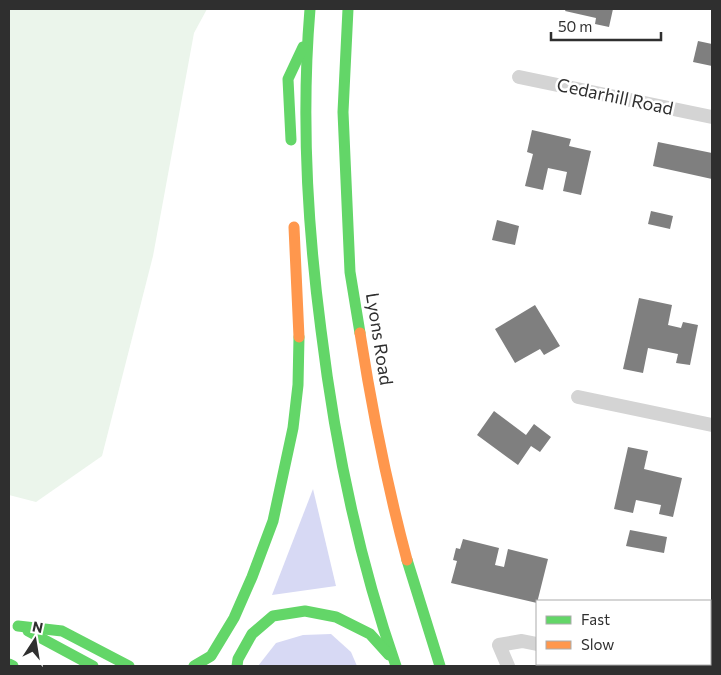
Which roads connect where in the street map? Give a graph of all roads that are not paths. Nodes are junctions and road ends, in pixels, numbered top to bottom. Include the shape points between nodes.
1 (310, 9) edge
2 (348, 9) edge
3 (308, 38) junction
4 (519, 77) dead end
5 (712, 117) edge
6 (291, 148) dead end
7 (294, 216) dead end
8 (578, 397) dead end
9 (712, 425) edge
10 (13, 623) edge
11 (536, 644) edge
12 (9, 664) edge
13 (395, 664) edge
14 (13, 666) edge
15 (93, 666) edge
16 (129, 666) edge
17 (194, 666) edge
18 (237, 666) edge
19 (440, 666) edge
20 (508, 666) edge

1 - 3 main road
2 - 19 main road, Lyons Road via 343,112 350,272 368,387 392,505
3 - 6 main road via 288,79
3 - 13 main road via 305,118 310,244 327,387 354,525 369,585
4 - 5 street, Cedarhill Road
7 - 17 main road via 298,385 293,428 273,521 234,618 211,656
8 - 9 street
10 - 15 main road
10 - 16 main road via 62,631
11 - 20 street via 522,640 499,645
12 - 14 main road
13 - 18 main road via 370,634 336,617 305,611 273,616 252,634

